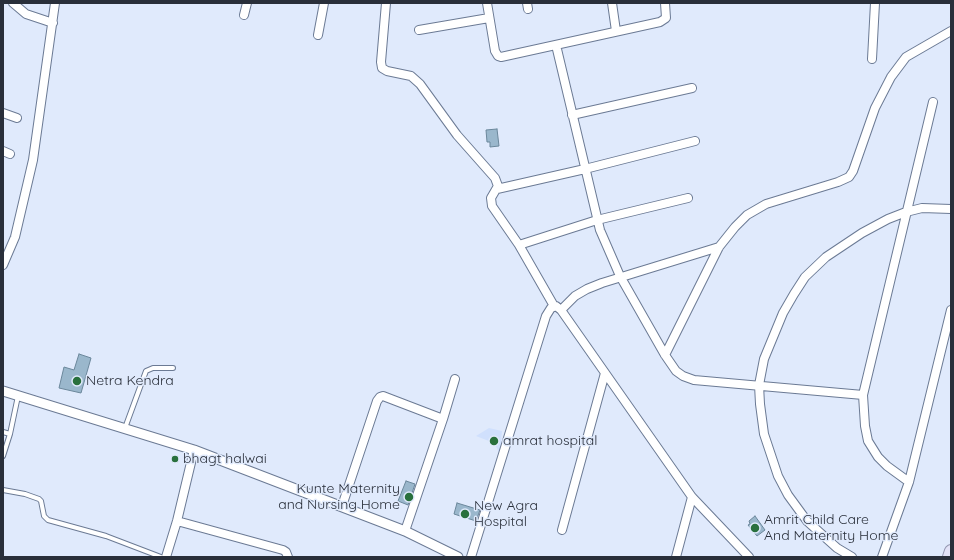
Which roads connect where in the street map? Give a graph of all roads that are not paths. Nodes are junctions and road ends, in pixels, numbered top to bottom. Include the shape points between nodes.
1 (13, 3) edge
2 (55, 3) edge
3 (247, 3) edge
4 (324, 3) edge
5 (386, 3) edge
6 (487, 3) edge
7 (612, 3) edge
8 (665, 3) edge
9 (875, 3) edge
10 (244, 15) dead end
11 (489, 18) junction
12 (53, 23) junction
13 (419, 30) dead end
14 (616, 31) junction
15 (951, 31) edge
16 (318, 35) dead end
17 (556, 45) junction
18 (872, 59) dead end
19 (692, 88) dead end
20 (933, 102) dead end
21 (3, 113) edge
22 (572, 114) junction
23 (17, 118) dead end
24 (696, 141) dead end
25 (585, 169) junction
26 (497, 189) junction
27 (688, 198) dead end
28 (951, 209) edge
29 (906, 212) junction
30 (597, 220) junction
31 (519, 245) junction
32 (719, 247) junction
33 (3, 265) edge
34 (620, 276) junction
35 (558, 308) junction
36 (951, 310) edge
37 (665, 355) junction
38 (173, 368) dead end
39 (605, 373) junction
40 (455, 379) dead end
41 (759, 385) junction
42 (3, 391) edge
43 (863, 395) junction
44 (18, 396) junction
45 (443, 419) junction
46 (124, 428) junction
47 (3, 432) edge
48 (10, 434) junction
49 (194, 450) junction
50 (3, 456) edge
51 (909, 482) junction
52 (3, 490) edge
53 (692, 497) junction
54 (342, 506) junction
55 (177, 521) junction
56 (562, 530) dead end
57 (405, 531) junction
58 (951, 551) edge
59 (161, 557) edge
60 (166, 557) edge
61 (288, 557) edge
62 (458, 557) edge
63 (471, 557) edge
64 (676, 557) edge
65 (749, 557) edge
66 (852, 557) edge
67 (882, 557) edge
68 (949, 557) edge

1 - 12 street via 26,14
2 - 12 street
3 - 10 street
4 - 16 street
5 - 26 street via 382,68 411,76 420,84 457,135 496,178
6 - 11 street
7 - 14 street
8 - 14 street via 665,20
9 - 18 street
11 - 13 street
11 - 17 street via 495,51 499,56
12 - 33 street via 33,160 15,238
14 - 17 street
15 - 32 street via 909,55 891,77 875,108 849,177 755,209 746,215
17 - 22 street
19 - 22 street
20 - 29 street
21 - 23 street
22 - 25 street
24 - 25 street
25 - 26 street
25 - 30 street
26 - 31 street via 491,197 491,203
27 - 30 street
28 - 29 street via 922,208
29 - 41 street via 856,236 826,257 805,277 783,313 764,359
29 - 43 street
30 - 31 street
30 - 34 street
31 - 35 street
32 - 34 street
32 - 37 street
34 - 35 street via 587,289
34 - 37 street
35 - 39 street
35 - 63 street via 550,309 546,316
36 - 51 street
37 - 41 street via 676,371 694,380
38 - 46 lane via 153,368 146,371
39 - 53 street
39 - 56 street
40 - 45 street
41 - 43 street
41 - 66 street via 764,434 778,476 788,495 815,529
42 - 44 street
43 - 51 street via 868,441 887,466
44 - 46 street
44 - 48 lane
45 - 54 street via 380,397
45 - 57 street
46 - 49 street
47 - 48 lane
48 - 50 lane
49 - 54 street
49 - 55 street
51 - 67 street
52 - 59 lane via 39,499 44,516 48,520 106,536
53 - 64 street
53 - 65 street
54 - 57 street
55 - 60 street
55 - 61 street via 283,550
57 - 62 street
58 - 68 main road

